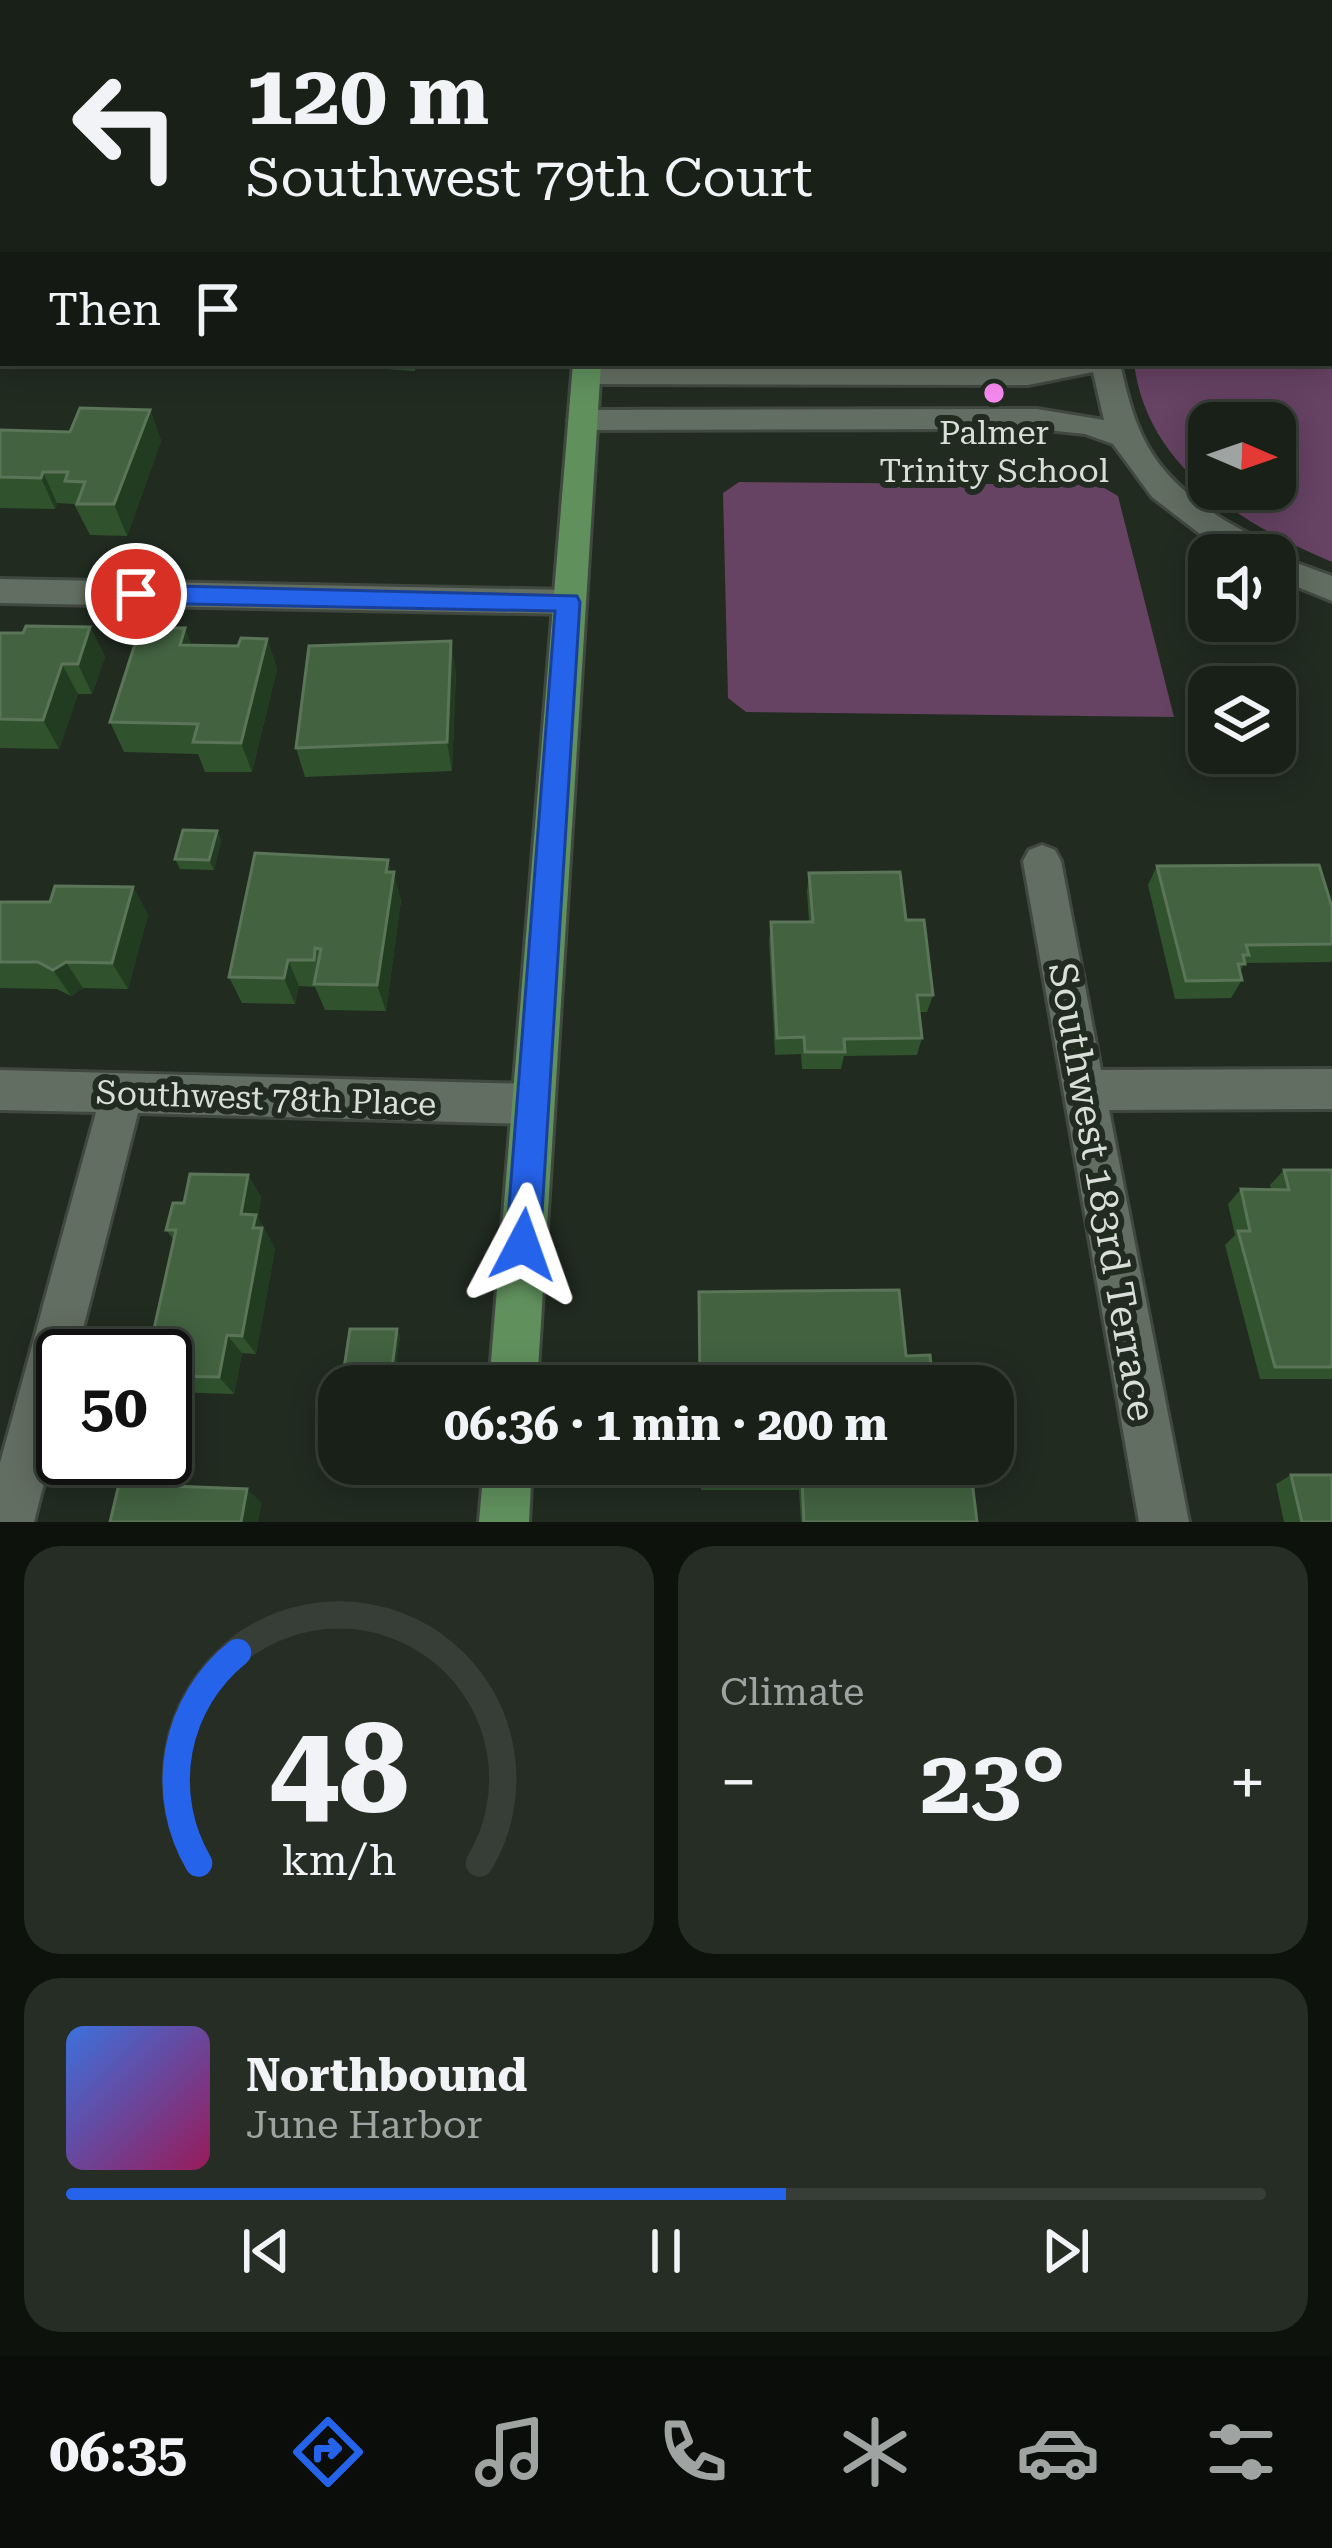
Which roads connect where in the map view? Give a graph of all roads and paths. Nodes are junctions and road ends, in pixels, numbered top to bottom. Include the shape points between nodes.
1 (1078, 366) edge
2 (1107, 366) edge
3 (587, 369) edge
4 (937, 369) edge
5 (944, 419) junction
6 (583, 420) junction
7 (1124, 436) junction
8 (1226, 534) edge
9 (1296, 574) edge
10 (1332, 589) edge
11 (0, 591) edge
12 (568, 602) junction
13 (1042, 861) dead end
14 (1332, 1089) edge
15 (0, 1090) edge
16 (1082, 1090) junction
17 (122, 1094) junction
18 (532, 1104) junction
19 (514, 1365) edge
20 (507, 1485) edge
21 (9, 1522) edge
22 (504, 1522) edge
23 (1164, 1522) edge

1 - 4 street via 1028,376
2 - 7 street
3 - 4 street
3 - 6 main road
4 - 5 street
5 - 6 street
5 - 7 street via 1068,422
6 - 12 main road
7 - 8 street via 1182,504
9 - 10 street
11 - 12 street
12 - 18 main road
13 - 16 street, Southwest 183rd Terrace
14 - 16 street
15 - 17 street, Southwest 78th Place
16 - 23 street, Southwest 183rd Terrace
17 - 18 street, Southwest 78th Place
17 - 21 street
18 - 19 main road
20 - 22 main road

